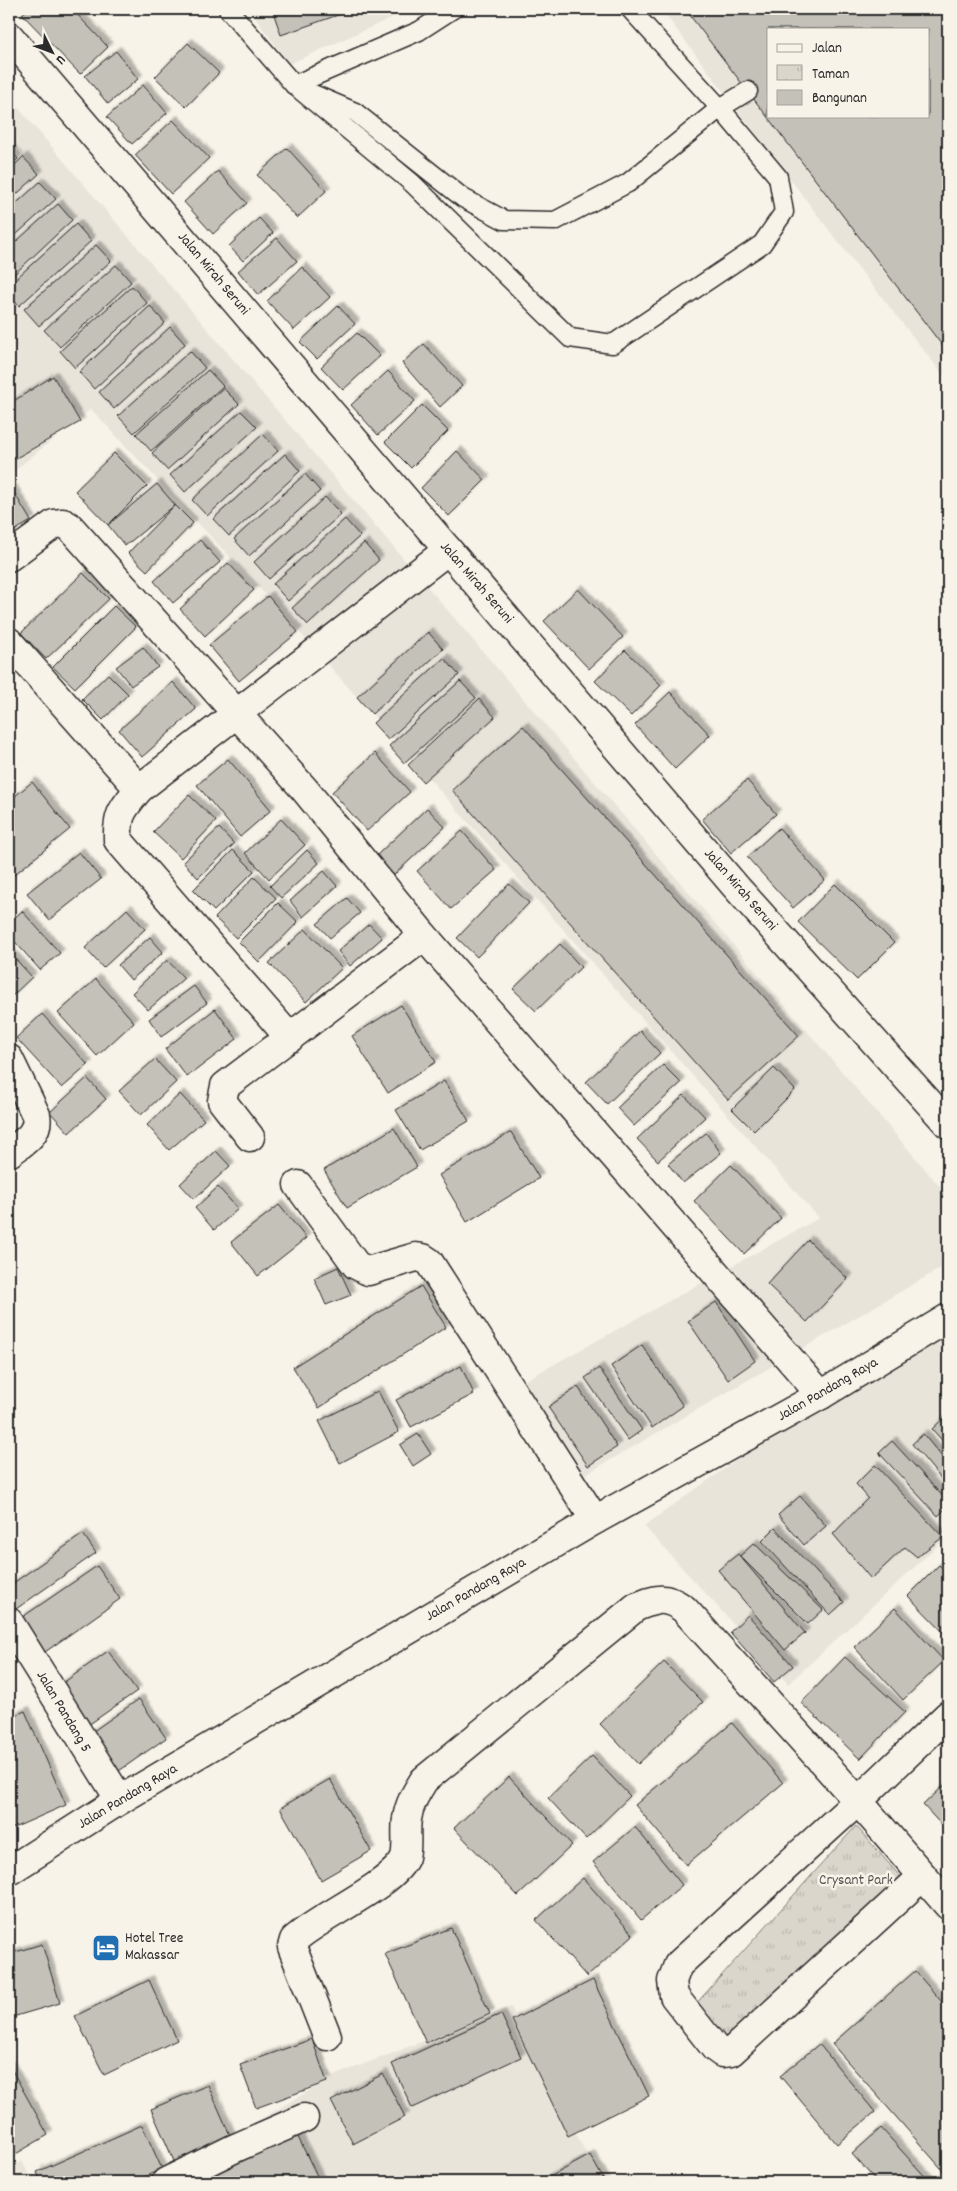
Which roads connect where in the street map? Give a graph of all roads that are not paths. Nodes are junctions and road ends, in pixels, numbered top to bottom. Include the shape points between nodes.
1 (228, 9) edge
2 (453, 9) edge
3 (630, 9) edge
4 (9, 36) edge
5 (294, 86) junction
6 (748, 91) dead end
7 (720, 108) junction
8 (448, 550) junction
9 (9, 557) edge
10 (9, 642) edge
11 (236, 713) junction
12 (139, 789) junction
13 (424, 936) junction
14 (290, 1038) junction
15 (9, 1059) edge
16 (948, 1124) edge
17 (250, 1137) dead end
18 (9, 1153) edge
19 (298, 1185) dead end
20 (948, 1318) edge
21 (821, 1395) junction
22 (595, 1520) junction
23 (9, 1622) edge
24 (948, 1715) edge
25 (120, 1800) junction
26 (858, 1802) junction
27 (9, 1871) edge
28 (924, 1876) junction
29 (948, 1905) edge
30 (327, 2036) dead end
31 (304, 2118) dead end
32 (166, 2182) edge

1 - 5 lane
2 - 5 lane via 418,31
3 - 7 lane
4 - 8 street, Jalan Mirah Seruni
5 - 7 lane via 355,112 463,198 504,220 555,221 628,183
5 - 7 lane via 412,183 570,338 613,344 762,244 784,212 778,177
6 - 7 lane
8 - 11 street
8 - 16 street, Jalan Mirah Seruni via 736,887
9 - 11 street via 54,524 63,523 70,527
10 - 12 street
11 - 12 street
11 - 13 street via 305,790
12 - 14 street via 120,812 118,840
13 - 14 street
13 - 21 street
14 - 17 street via 225,1086 222,1092 222,1101
15 - 18 street via 38,1124 35,1131
19 - 22 street via 356,1265 368,1271 416,1257 429,1262
20 - 21 street, Jalan Pandang Raya
21 - 22 street, Jalan Pandang Raya
22 - 25 street, Jalan Pandang Raya
23 - 25 street, Jalan Pandang 5
24 - 26 street
25 - 27 street, Jalan Pandang Raya
26 - 28 street
26 - 28 street via 678,1966 672,1981 674,1996 715,2048 722,2053 731,2052
26 - 30 street via 684,1609 673,1601 656,1599 636,1607 424,1780 412,1800 404,1858 396,1869 294,1940 292,1948
28 - 29 street
31 - 32 street

